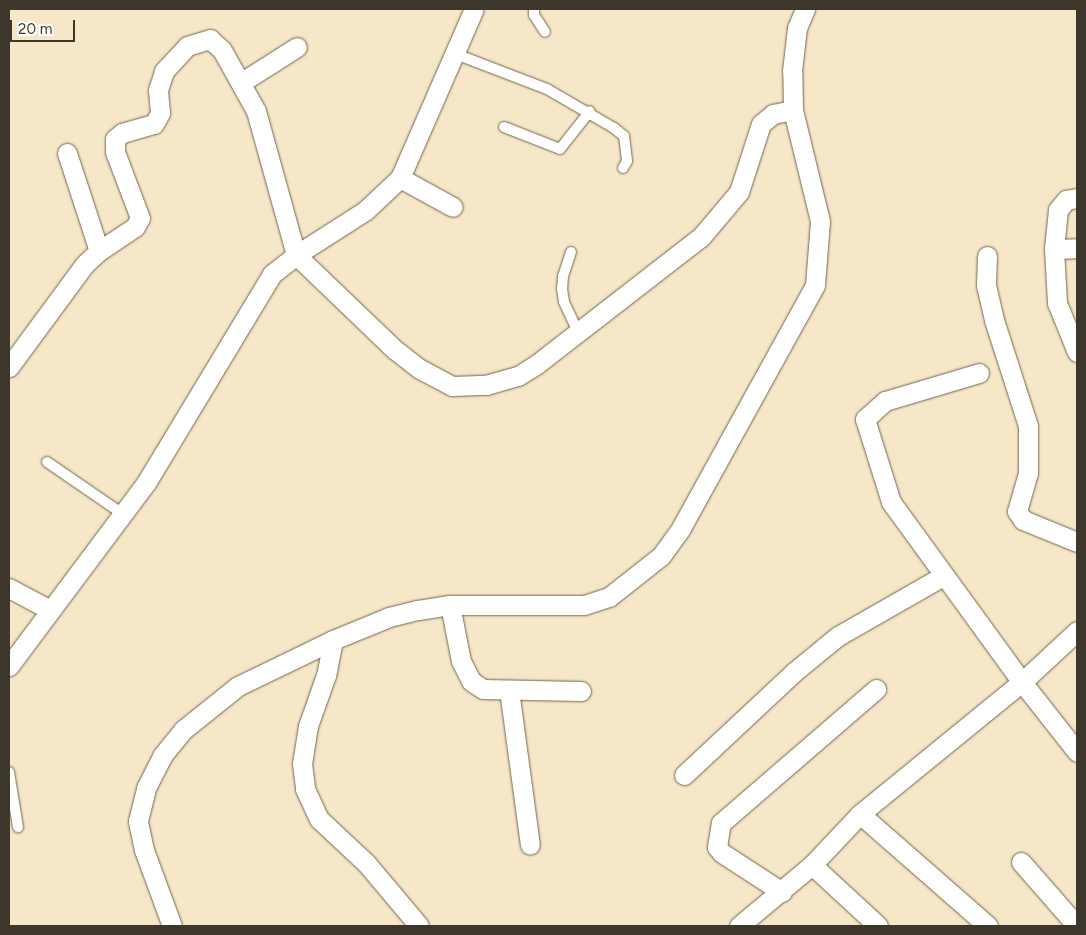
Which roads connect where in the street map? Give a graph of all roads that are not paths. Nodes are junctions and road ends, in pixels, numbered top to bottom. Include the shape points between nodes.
1 (474, 9) edge
2 (534, 9) edge
3 (805, 9) edge
4 (545, 32) dead end
5 (297, 48) dead end
6 (453, 52) junction
7 (242, 82) junction
8 (792, 110) junction
9 (590, 112) junction
10 (504, 127) dead end
11 (67, 153) dead end
12 (623, 168) dead end
13 (400, 178) junction
14 (1077, 198) edge
15 (453, 207) dead end
16 (1077, 248) edge
17 (1054, 249) junction
18 (99, 250) junction
19 (571, 252) dead end
20 (296, 255) junction
21 (986, 256) dead end
22 (1073, 331) edge
23 (578, 332) junction
24 (1077, 352) edge
25 (9, 368) edge
26 (979, 373) dead end
27 (47, 462) dead end
28 (123, 514) junction
29 (1077, 542) edge
30 (943, 576) junction
31 (9, 588) edge
32 (450, 605) junction
33 (50, 610) junction
34 (1077, 631) edge
35 (332, 640) junction
36 (9, 666) edge
37 (1022, 682) junction
38 (509, 690) junction
39 (876, 690) dead end
40 (581, 691) dead end
41 (1077, 752) edge
42 (9, 772) edge
43 (684, 775) dead end
44 (860, 814) junction
45 (18, 827) dead end
46 (530, 845) dead end
47 (1021, 862) dead end
48 (812, 865) junction
49 (782, 892) junction
50 (742, 925) edge
51 (172, 926) edge
52 (419, 926) edge
53 (878, 926) edge
54 (988, 926) edge
55 (1077, 926) edge

1 - 6 street
2 - 4 lane via 534,15
3 - 8 street via 797,28
5 - 7 street
6 - 9 lane via 548,89
6 - 13 street
7 - 18 street via 222,50 210,40 198,41 176,55 160,80 158,119 148,128 122,133 114,143 140,214 139,223
7 - 20 street via 264,135 278,199
8 - 23 street via 773,114 761,124 739,192 701,237
8 - 32 street via 820,221 815,285 681,528 661,556 609,597 584,605
9 - 10 lane via 560,149
9 - 12 lane via 624,136 627,161
11 - 18 street
13 - 15 street
13 - 20 street via 366,210
14 - 17 street via 1066,200 1058,210
16 - 17 street
17 - 22 street via 1056,303
18 - 25 street via 31,334
19 - 23 lane via 562,289 564,302
20 - 23 street via 394,349 420,369 452,386 486,385 518,376
20 - 28 street via 272,274 146,483
21 - 29 street via 986,285 994,320 1028,426 1028,473 1017,511 1023,520
22 - 24 street
26 - 30 street via 886,400 865,419 890,502
27 - 28 lane
28 - 33 street
30 - 37 street
30 - 43 street via 838,636 794,672
31 - 33 street
32 - 35 street via 389,618
32 - 38 street via 461,661 471,681 483,689
33 - 36 street
34 - 37 street
35 - 51 street via 238,686 183,730 162,756 146,788 138,821 144,850
35 - 52 street via 326,675 308,726 302,764 305,789 318,819 366,863
37 - 41 street
37 - 44 street
38 - 40 street
38 - 46 street
39 - 49 street via 720,823 716,834 717,847 722,853
42 - 45 lane
44 - 48 street
44 - 54 street
47 - 55 street
48 - 49 street
48 - 53 street
49 - 50 street

